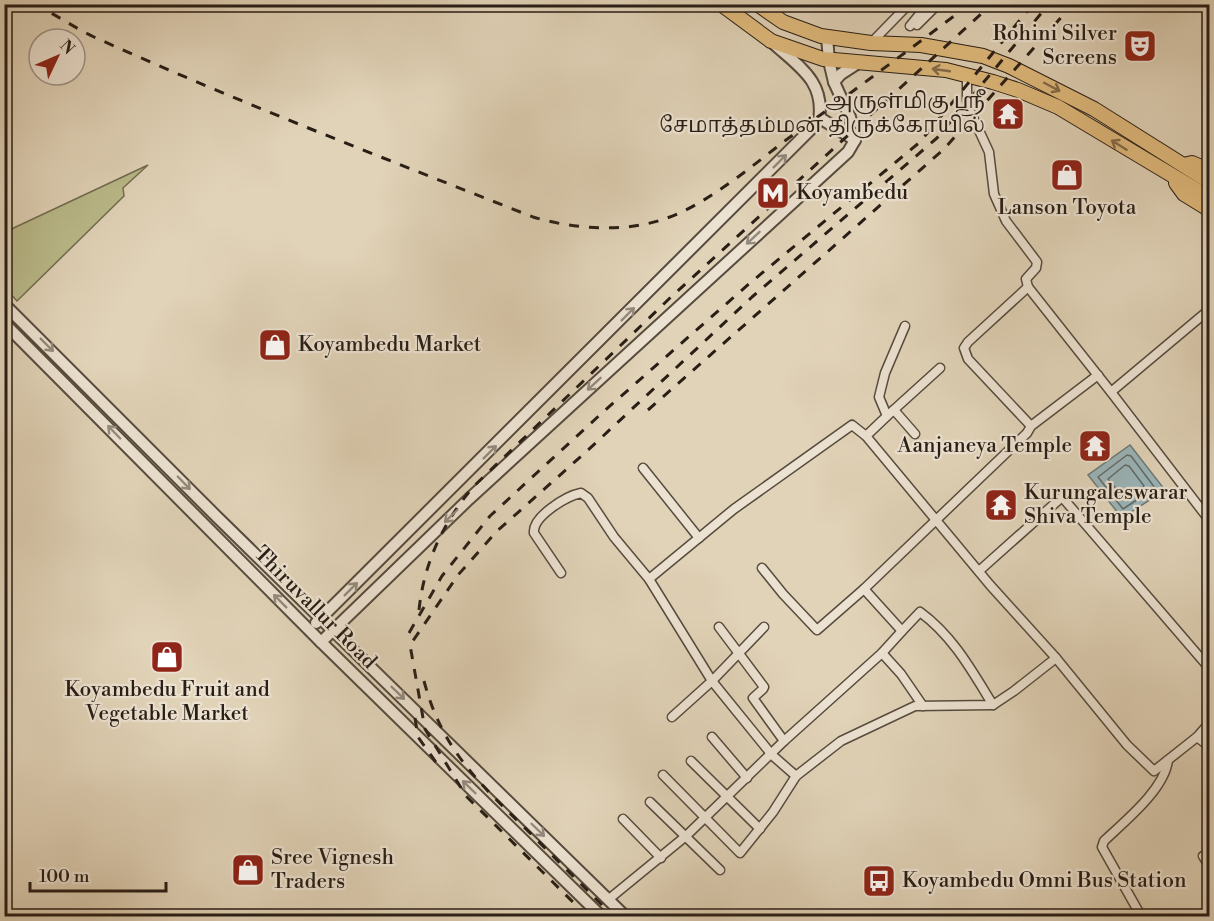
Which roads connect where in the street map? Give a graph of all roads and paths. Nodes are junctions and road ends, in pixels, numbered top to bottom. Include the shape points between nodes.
1 (721, 4) edge
2 (757, 4) edge
3 (909, 4) edge
4 (928, 4) edge
5 (938, 4) edge
6 (827, 37) junction
7 (771, 41) junction
8 (871, 43) junction
9 (829, 61) junction
10 (858, 63) junction
11 (967, 76) junction
12 (834, 82) junction
13 (820, 118) junction
14 (855, 140) junction
15 (1170, 174) junction
16 (1199, 177) edge
17 (1209, 182) edge
18 (1209, 198) edge
19 (1209, 210) edge
20 (1028, 287) junction
21 (4, 304) edge
22 (1209, 309) edge
23 (4, 323) edge
24 (905, 326) dead end
25 (940, 368) dead end
26 (1098, 375) junction
27 (1112, 392) junction
28 (891, 413) junction
29 (1030, 426) junction
30 (915, 434) dead end
31 (866, 436) junction
32 (643, 468) dead end
33 (937, 520) junction
34 (1209, 521) edge
35 (699, 538) junction
36 (762, 568) dead end
37 (979, 571) junction
38 (561, 573) dead end
39 (649, 579) junction
40 (864, 589) junction
41 (321, 618) junction
42 (719, 627) dead end
43 (764, 627) dead end
44 (310, 630) junction
45 (334, 630) junction
46 (902, 631) junction
47 (321, 642) junction
48 (737, 653) junction
49 (882, 653) junction
50 (1056, 658) junction
51 (1209, 669) edge
52 (712, 681) junction
53 (993, 705) junction
54 (923, 706) junction
55 (672, 717) dead end
56 (1209, 722) edge
57 (712, 737) dead end
58 (1197, 737) junction
59 (784, 741) junction
60 (1209, 747) edge
61 (772, 755) junction
62 (1168, 760) junction
63 (692, 761) dead end
64 (663, 775) dead end
65 (796, 776) junction
66 (747, 778) junction
67 (726, 797) junction
68 (650, 802) dead end
69 (705, 818) junction
70 (624, 819) dead end
71 (759, 829) junction
72 (686, 836) junction
73 (1203, 856) dead end
74 (661, 858) junction
75 (1209, 867) edge
76 (720, 870) dead end
77 (609, 899) junction
78 (1209, 910) edge
79 (601, 916) edge
80 (625, 916) edge
81 (1141, 916) edge
82 (1197, 916) edge

1 - 7 main road
2 - 6 main road via 783,22
3 - 8 street
4 - 5 street via 914,26
6 - 8 main road
6 - 9 street
7 - 9 main road
7 - 13 street via 808,74 820,94
8 -> 16 main road via 921,45 983,56 1009,66 1094,109 1182,165 1192,164
9 - 10 main road
9 - 12 street
11 -> 10 main road via 946,70
10 - 12 street
15 -> 11 main road via 1058,107
11 - 20 street via 967,100 989,152 994,194 1006,221 1037,262 1026,279
12 - 14 street via 850,117
13 - 14 street
41 -> 13 street
14 -> 45 street via 848,152 478,490
15 - 16 main road
15 - 19 main road via 1184,194
16 - 17 main road
16 - 18 main road
20 - 26 street
20 - 29 street via 964,348 968,359
21 -> 41 street
22 - 27 street
44 -> 23 street, Thiruvallur Road
24 - 28 street via 879,397
25 - 28 street
26 - 27 street
26 - 29 street
27 - 34 street
28 - 30 street
28 - 31 street
29 - 33 street
31 - 33 street
31 - 35 street via 852,425
32 - 35 street
33 - 37 street
33 - 40 street
35 - 39 street
36 - 40 street via 818,630
37 - 50 street
37 - 51 street via 1062,497
38 - 39 street via 533,527 555,506 581,493
39 - 52 street
40 - 46 street
41 - 44 street
41 - 45 street
42 - 48 street
43 - 48 street
44 - 47 street, Thiruvallur Road
45 - 47 street
45 -> 77 street
46 - 49 street
46 - 53 street via 921,612 930,619 961,653
79 -> 47 street, Thiruvallur Road
48 - 52 street
48 - 59 street via 764,687 753,698
49 - 54 street
49 - 59 street
50 - 53 street
50 - 62 street via 1127,745 1154,771
52 - 55 street
52 - 61 street
53 - 54 street
54 - 65 street via 915,706 841,741
56 - 58 street
57 - 66 street
58 - 60 street
58 - 62 street
59 - 61 street
61 - 65 street
61 - 66 street
62 - 81 street via 1163,778 1102,847
63 - 67 street
64 - 69 street
65 - 71 street
66 - 67 street
67 - 69 street
67 - 71 street
68 - 72 street
69 - 71 street via 740,853
69 - 72 street
70 - 74 street
72 - 74 street
72 - 76 street
73 - 75 street
74 - 77 street
77 - 80 street
78 - 82 street

